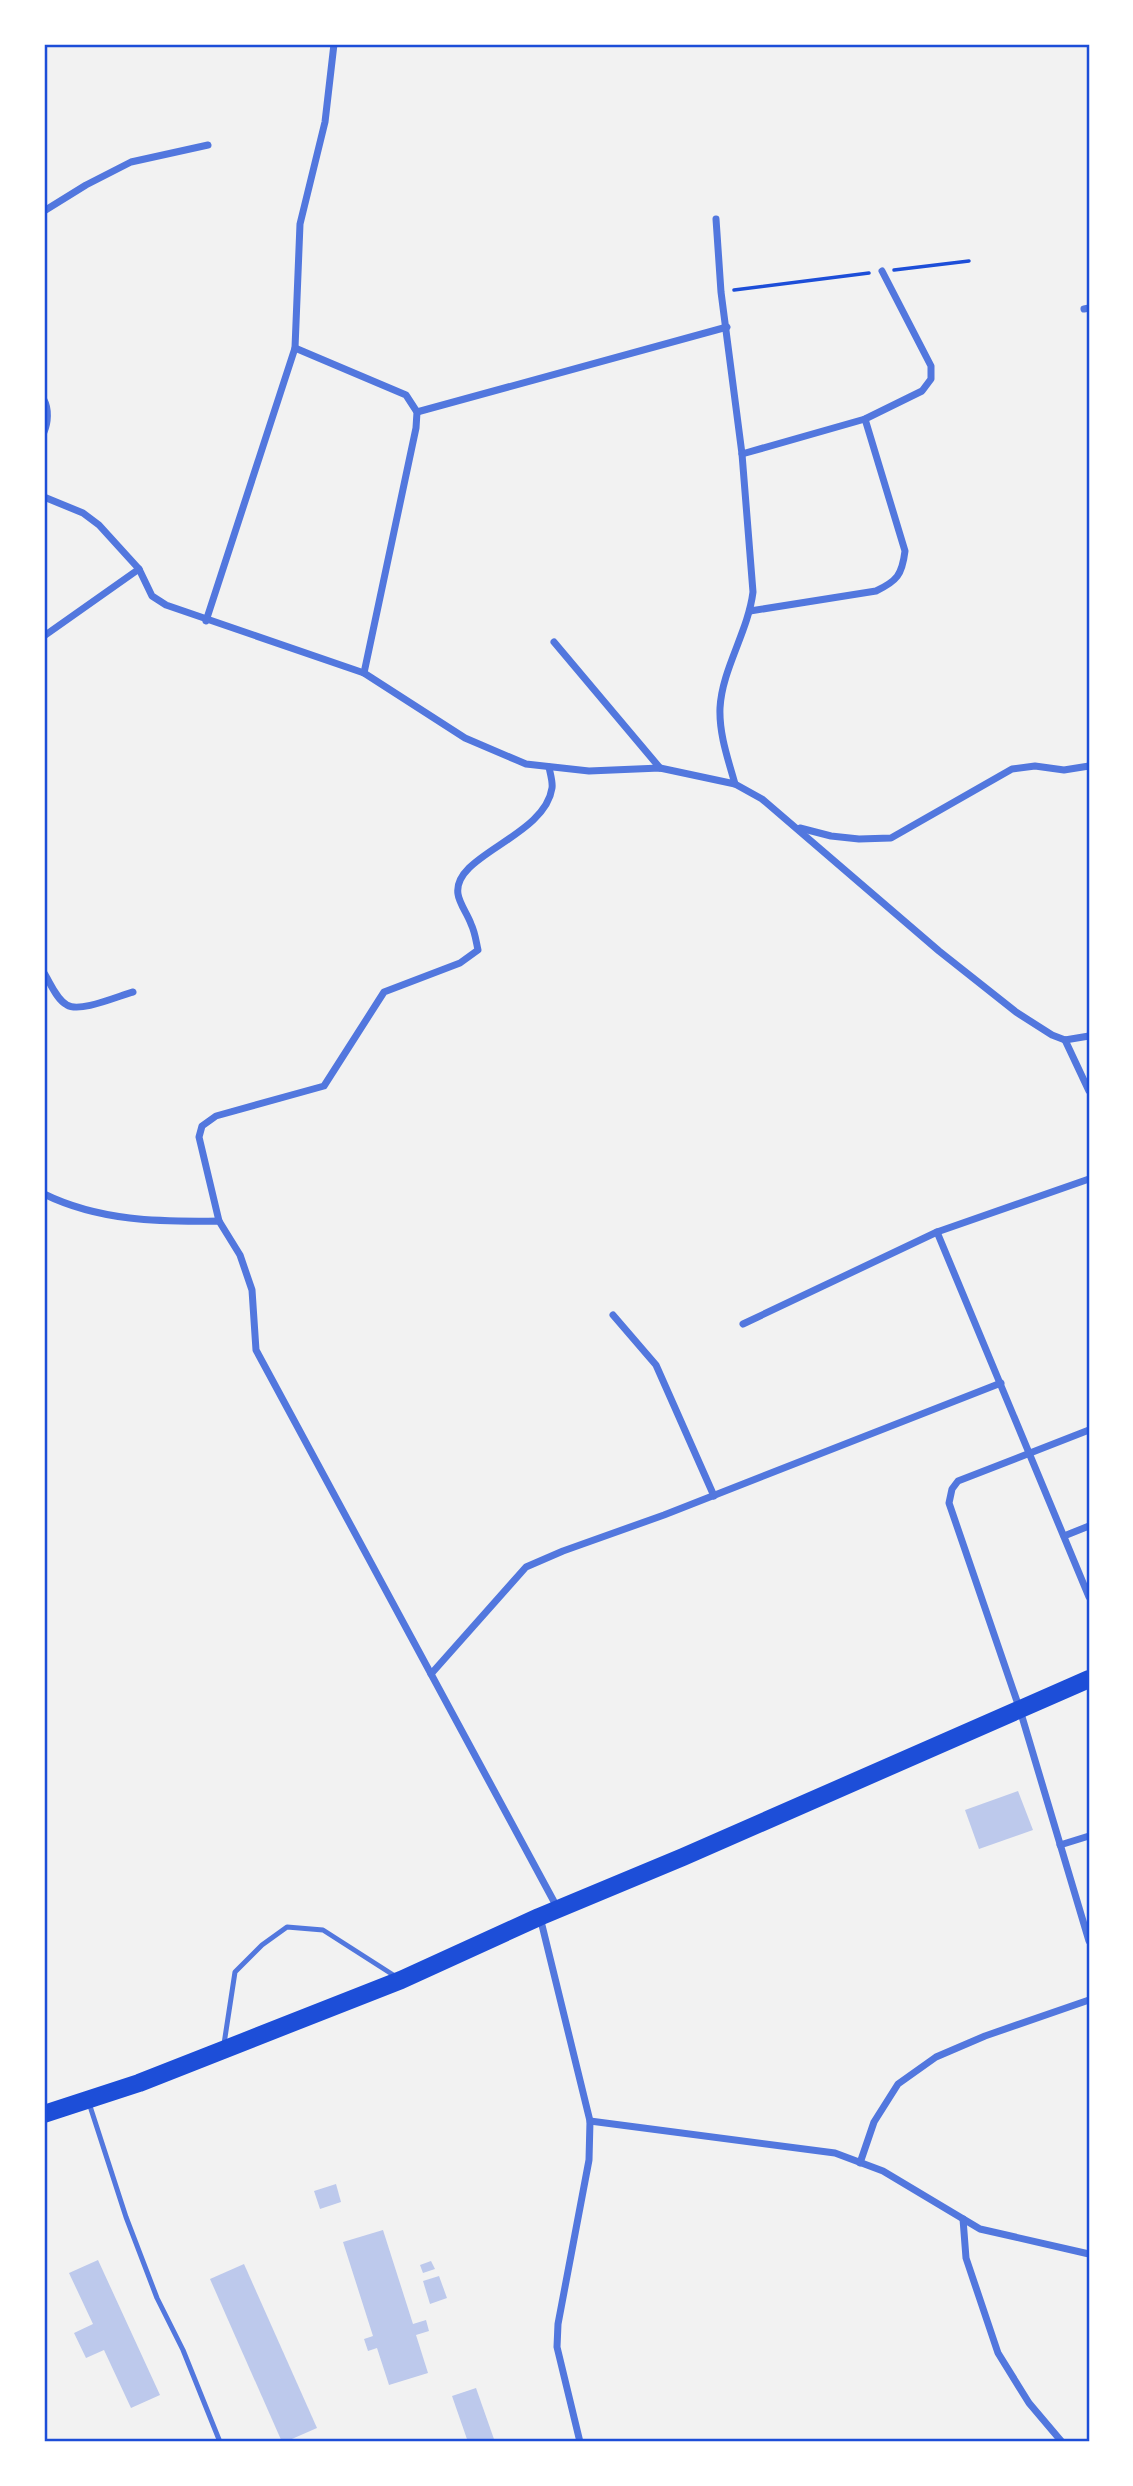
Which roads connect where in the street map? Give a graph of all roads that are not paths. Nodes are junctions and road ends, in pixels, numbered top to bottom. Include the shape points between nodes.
1 (334, 44) edge
2 (208, 145) dead end
3 (44, 211) edge
4 (716, 219) dead end
5 (882, 271) road end
6 (727, 327) junction
7 (295, 348) junction
8 (44, 400) edge
9 (417, 412) junction
10 (865, 419) junction
11 (44, 432) edge
12 (742, 454) junction
13 (44, 497) edge
14 (139, 569) junction
15 (750, 611) junction
16 (206, 621) junction
17 (44, 635) edge
18 (554, 642) dead end
19 (365, 673) junction
20 (549, 766) junction
21 (1089, 766) edge
22 (660, 768) junction
23 (735, 784) junction
24 (796, 827) junction
25 (44, 972) edge
26 (133, 992) dead end
27 (1089, 1036) edge
28 (1065, 1040) junction
29 (1089, 1091) edge
30 (1089, 1179) edge
31 (44, 1194) edge
32 (219, 1221) junction
33 (937, 1232) junction
34 (613, 1315) dead end
35 (743, 1324) dead end
36 (1001, 1383) junction
37 (1089, 1430) edge
38 (1030, 1453) junction
39 (714, 1496) junction
40 (1089, 1526) edge
41 (1064, 1536) junction
42 (1089, 1597) edge
43 (431, 1674) junction
44 (1089, 1679) edge
45 (1020, 1710) junction
46 (1089, 1836) edge
47 (1060, 1846) junction
48 (558, 1910) junction
49 (540, 1917) junction
50 (1089, 1941) edge
51 (401, 1980) junction
52 (1089, 2000) edge
53 (223, 2050) junction
54 (88, 2099) junction
55 (44, 2102) edge
56 (62, 2109) junction
57 (44, 2114) edge
58 (590, 2120) junction
59 (860, 2163) junction
60 (963, 2219) junction
61 (1089, 2254) edge
62 (220, 2442) edge
63 (580, 2442) edge
64 (1062, 2442) edge

1 - 7 street via 325,122 300,224
2 - 3 street via 131,162
4 - 6 street
5 - 10 street via 930,366 931,379 922,391
6 - 9 street
6 - 12 street
7 - 9 street via 406,395
7 - 16 street
8 - 11 street
9 - 19 street
10 - 12 street
10 - 15 street via 905,551 903,568 893,583 876,591
12 - 15 street via 753,592
13 - 14 street via 99,525
14 - 16 street via 152,596
14 - 17 street
15 - 23 street via 720,708
16 - 19 street
18 - 22 street
19 - 20 street via 465,738 526,764
20 - 22 street via 589,771
20 - 32 street via 552,787 545,810 461,877 457,893 478,950 460,963 384,992 324,1086 216,1116 202,1126 199,1137
21 - 24 street via 1012,769 891,838 831,836
22 - 23 street
23 - 24 street
24 - 28 street via 972,977 1036,1025
25 - 26 street via 60,999 77,1009
27 - 28 street
28 - 29 street
30 - 33 street
31 - 32 street via 100,1215 162,1222
32 - 43 street via 240,1255 252,1290 256,1350
33 - 35 street
33 - 36 street
34 - 39 street via 656,1365
36 - 38 street
36 - 39 street
37 - 38 street
38 - 41 street
38 - 45 street via 958,1481 949,1503
39 - 43 street via 526,1567
40 - 41 street
41 - 42 street
43 - 48 street
44 - 45 main road
45 - 47 street
45 - 48 main road
46 - 47 street
47 - 50 street
48 - 49 main road
49 - 51 main road
49 - 58 street
51 - 53 main road
51 - 53 lane via 323,1930 288,1927 235,1972
52 - 59 street via 936,2057 898,2084 874,2122
53 - 54 main road
54 - 56 main road
54 - 62 lane via 160,2306
55 - 56 street
56 - 57 main road
58 - 59 street via 835,2153
58 - 63 street via 589,2160 557,2347
59 - 60 street via 883,2171
60 - 61 street via 980,2229
60 - 64 street via 966,2258 998,2353 1029,2403

